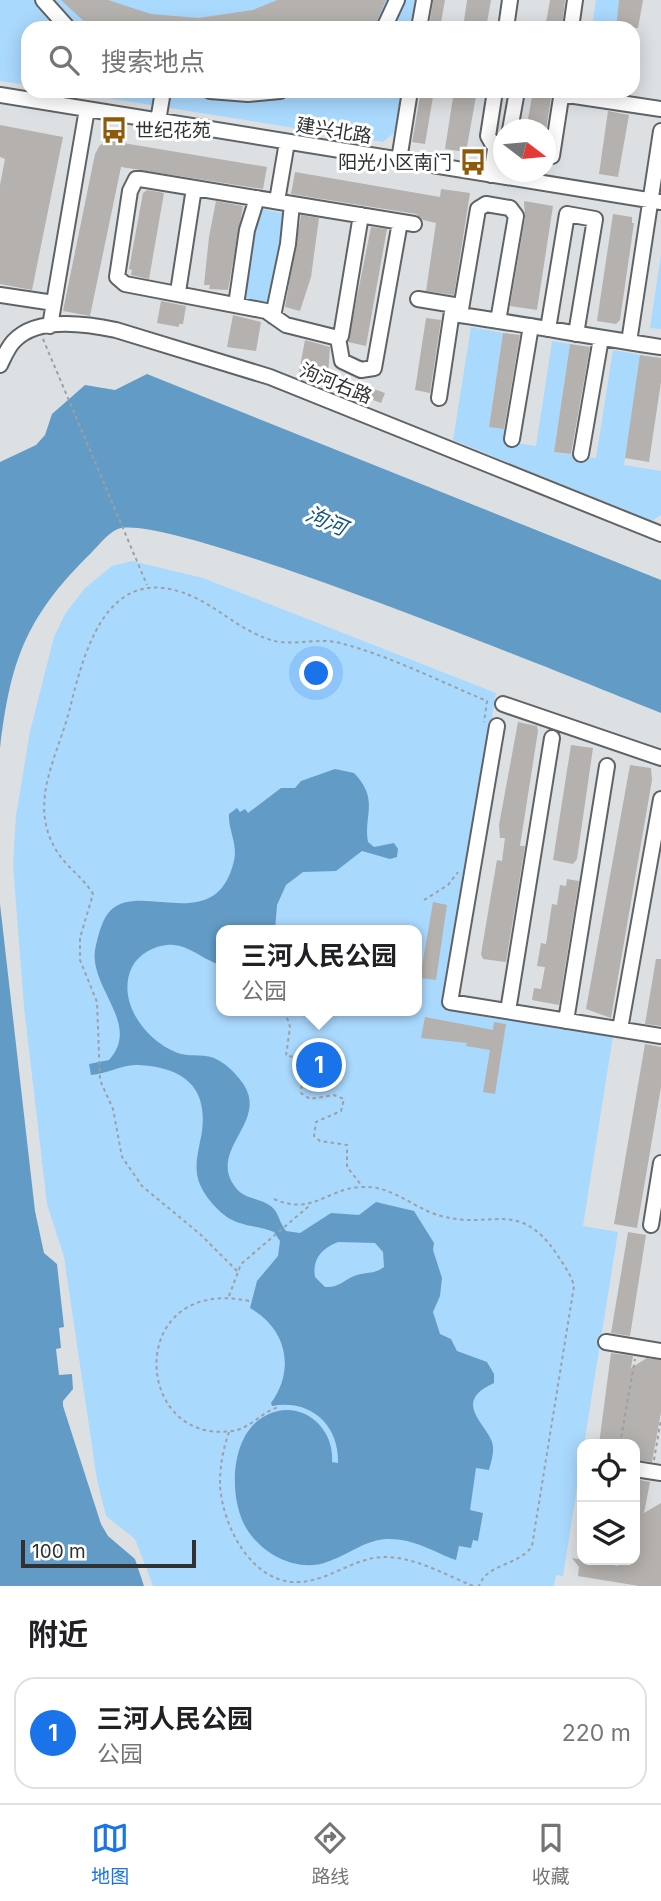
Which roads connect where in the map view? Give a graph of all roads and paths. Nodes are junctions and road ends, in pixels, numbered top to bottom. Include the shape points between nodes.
1 (43, 0) edge
2 (397, 0) edge
3 (424, 0) edge
4 (510, 0) edge
5 (575, 0) edge
6 (59, 21) edge
7 (387, 21) edge
8 (420, 21) edge
9 (507, 21) edge
10 (572, 21) edge
11 (0, 95) edge
12 (21, 96) edge
13 (50, 98) edge
14 (162, 98) edge
15 (409, 98) edge
16 (494, 98) edge
17 (516, 98) edge
18 (560, 98) edge
19 (592, 98) edge
20 (88, 109) junction
21 (661, 109) edge
22 (512, 119) edge
23 (158, 121) junction
24 (556, 128) edge
25 (661, 131) edge
26 (493, 141) edge
27 (287, 142) junction
28 (399, 160) junction
29 (493, 167) edge
30 (491, 174) junction
31 (194, 188) junction
32 (257, 198) junction
33 (656, 201) edge
34 (285, 202) junction
35 (361, 215) junction
36 (178, 292) junction
37 (0, 295) edge
38 (418, 299) dead end
39 (54, 303) junction
40 (236, 305) junction
41 (457, 305) junction
42 (273, 316) junction
43 (498, 321) junction
44 (531, 326) junction
45 (44, 327) junction
46 (548, 329) junction
47 (576, 334) junction
48 (338, 338) junction
49 (601, 338) junction
50 (629, 342) junction
51 (661, 347) edge
52 (0, 365) edge
53 (439, 398) dead end
54 (513, 439) dead end
55 (582, 454) dead end
56 (661, 534) edge
57 (147, 587) junction
58 (503, 704) dead end
59 (490, 726) joint
60 (552, 738) dead end
61 (661, 758) edge
62 (607, 766) dead end
63 (661, 799) edge
64 (459, 869) dead end
65 (424, 900) dead end
66 (508, 1011) junction
67 (287, 1016) edge
68 (566, 1021) junction
69 (620, 1029) junction
70 (661, 1036) edge
71 (661, 1163) edge
72 (362, 1187) junction
73 (274, 1199) dead end
74 (312, 1204) junction
75 (651, 1225) dead end
76 (237, 1270) junction
77 (229, 1297) junction
78 (249, 1301) dead end
79 (606, 1342) dead end
80 (637, 1347) junction
81 (661, 1351) edge
82 (279, 1407) dead end
83 (661, 1419) edge
84 (229, 1432) junction
85 (621, 1439) edge
86 (657, 1472) edge
87 (282, 1581) junction
88 (280, 1586) edge
89 (473, 1586) edge
90 (478, 1586) edge

1 - 6 street
2 - 7 street
3 - 8 street
4 - 9 street
5 - 10 street
11 - 12 street, 建兴北路
13 - 20 street, 建兴北路
14 - 23 street
15 - 28 street
16 - 26 street via 488,136
17 - 22 street
18 - 24 street
19 - 21 street
20 - 23 street, 建兴北路
20 - 39 street
23 - 27 street, 建兴北路
25 - 33 street
27 - 28 street, 建兴北路
27 - 34 street
28 - 30 street, 建兴北路
29 - 30 street
30 - 33 street, 建兴北路
31 - 32 street
31 - 36 street
31 - 36 street via 133,181 117,274 125,284
32 - 34 street
32 - 40 street via 247,230
33 - 50 street
34 - 35 street
34 - 42 street via 288,244
35 - 48 street
35 - 48 street via 407,223 374,368 361,370 342,361
36 - 40 street
37 - 39 street
38 - 41 street
39 - 45 street
40 - 42 street
41 - 43 street via 460,315
41 - 43 street via 478,209 486,204 510,208 516,216
41 - 53 street
42 - 48 street
43 - 44 street
44 - 46 street
44 - 54 street
45 - 52 street via 14,341
45 - 56 street, 泃河右路 via 94,325 219,359
45 - 57 path
46 - 47 street
46 - 47 street via 567,215 595,219
47 - 49 street
49 - 50 street
49 - 55 street
50 - 51 street
57 - 59 path via 185,593 269,639 336,642 487,701
57 - 76 path via 114,603 87,646 46,787 42,818 58,853 93,894 80,939 80,960 97,1002 100,1080 113,1109 122,1157 142,1186
58 - 61 street
59 - 66 street via 450,1002
60 - 66 street
62 - 68 street
63 - 69 street
64 - 65 path via 448,885
66 - 68 street
67 - 72 path via 290,1027 286,1056 319,1063 302,1078 301,1093 310,1099 334,1095 344,1099 341,1111 316,1122 314,1136 348,1145 349,1172
68 - 69 street
69 - 70 street
71 - 75 street
72 - 74 path via 339,1191
72 - 90 path via 397,1193 428,1212 452,1219 505,1218 527,1223 547,1241 573,1283 532,1546 519,1559 487,1573
73 - 74 path via 297,1206
74 - 76 path
76 - 77 path
77 - 78 path
77 - 84 path via 201,1300 181,1311 165,1329 155,1362 158,1385 177,1415 197,1427
79 - 80 street
80 - 81 street
80 - 85 path
82 - 84 path via 243,1429
83 - 86 path
84 - 87 path via 220,1472 225,1512 250,1558
87 - 88 path
87 - 89 path via 314,1580 363,1560 388,1557 423,1565

